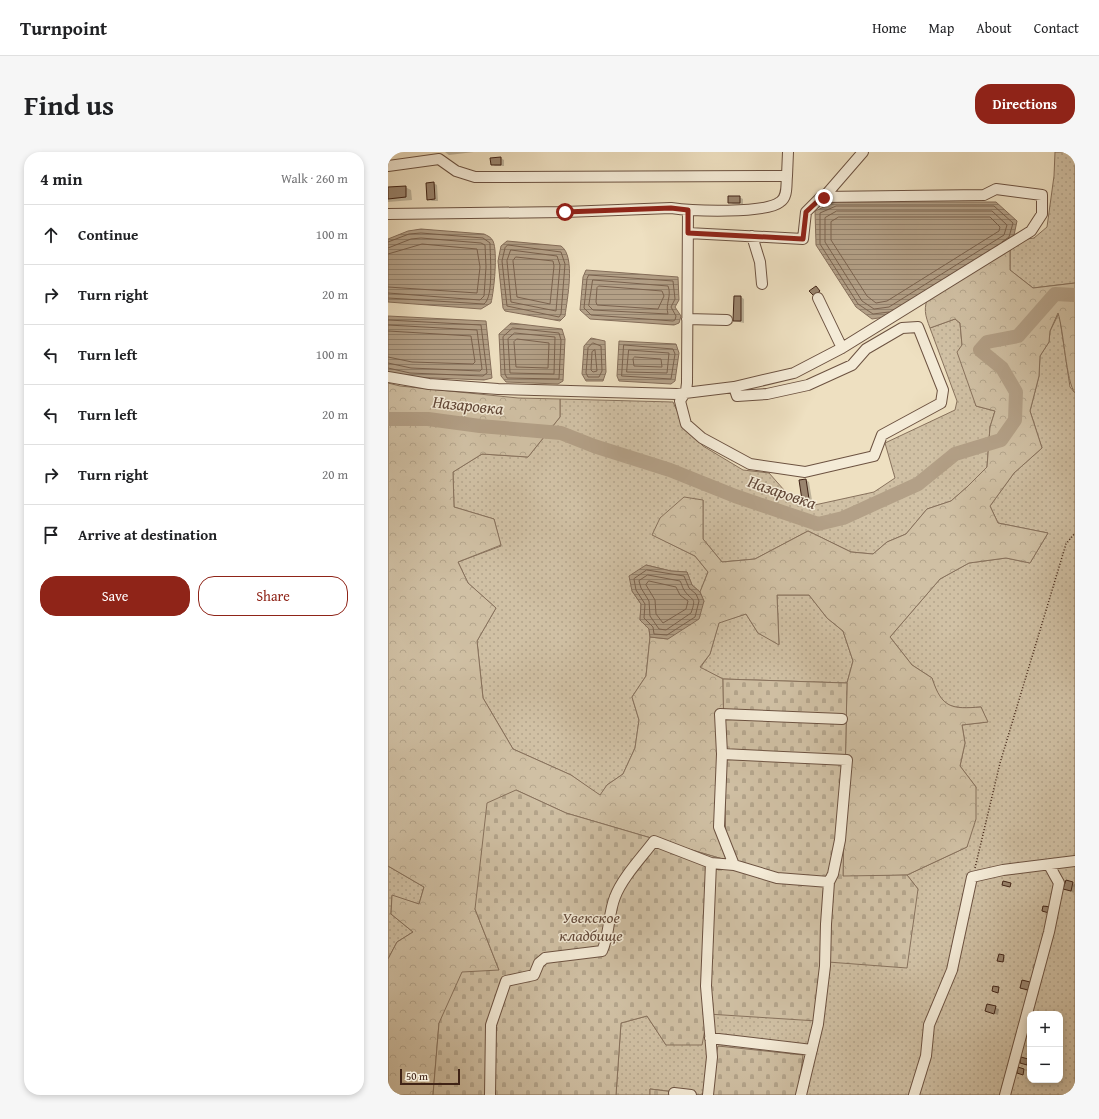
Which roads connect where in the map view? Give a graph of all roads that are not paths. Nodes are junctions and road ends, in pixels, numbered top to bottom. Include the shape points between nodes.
1 (788, 152) edge
2 (863, 152) edge
3 (388, 166) edge
4 (787, 176) junction
5 (824, 198) junction
6 (688, 210) junction
7 (388, 214) edge
8 (688, 233) junction
9 (752, 236) junction
10 (762, 284) dead end
11 (818, 298) dead end
12 (687, 319) junction
13 (727, 320) dead end
14 (842, 348) junction
15 (388, 377) edge
16 (734, 387) junction
17 (686, 392) junction
18 (842, 720) dead end
19 (722, 754) junction
20 (711, 862) junction
21 (1075, 862) edge
22 (734, 865) junction
23 (1049, 865) junction
24 (830, 882) junction
25 (710, 1038) junction
26 (812, 1050) junction
27 (674, 1093) dead end
28 (490, 1095) edge
29 (691, 1095) edge
30 (708, 1095) edge
31 (801, 1095) edge
32 (914, 1095) edge
33 (1005, 1095) edge

1 - 4 street
2 - 5 street
3 - 4 street via 439,159 456,171 475,178
4 - 6 street via 786,193 782,202 771,207
5 - 9 street via 806,212 803,239
5 - 14 street via 984,196 996,189 1042,195 1042,214 1031,231
6 - 7 street via 671,208
6 - 8 street
8 - 9 street
8 - 12 street
9 - 10 street via 760,262
11 - 14 street
12 - 13 street
12 - 17 street
14 - 16 street via 794,373
15 - 17 street via 429,384 498,389 676,394
16 - 17 street
16 - 17 street via 737,396 767,394 808,385 852,365 866,349 902,328 918,327 943,390 941,403 882,435 874,456 805,472 750,464 702,438 686,424 680,401
18 - 19 street via 720,714
19 - 22 street via 719,827
19 - 24 street via 847,760 840,840
20 - 22 street
20 - 25 street via 706,986
20 - 28 street via 654,841 632,869 615,897 602,951 545,958 539,963 534,975 506,981 491,1025
21 - 23 street
22 - 24 street via 777,878
23 - 32 street via 1003,870 972,877 952,970 929,1025 926,1056
23 - 33 street via 1059,883 1049,932
24 - 26 street via 825,966
25 - 26 street
25 - 30 street via 712,1057
26 - 31 street
27 - 29 street

